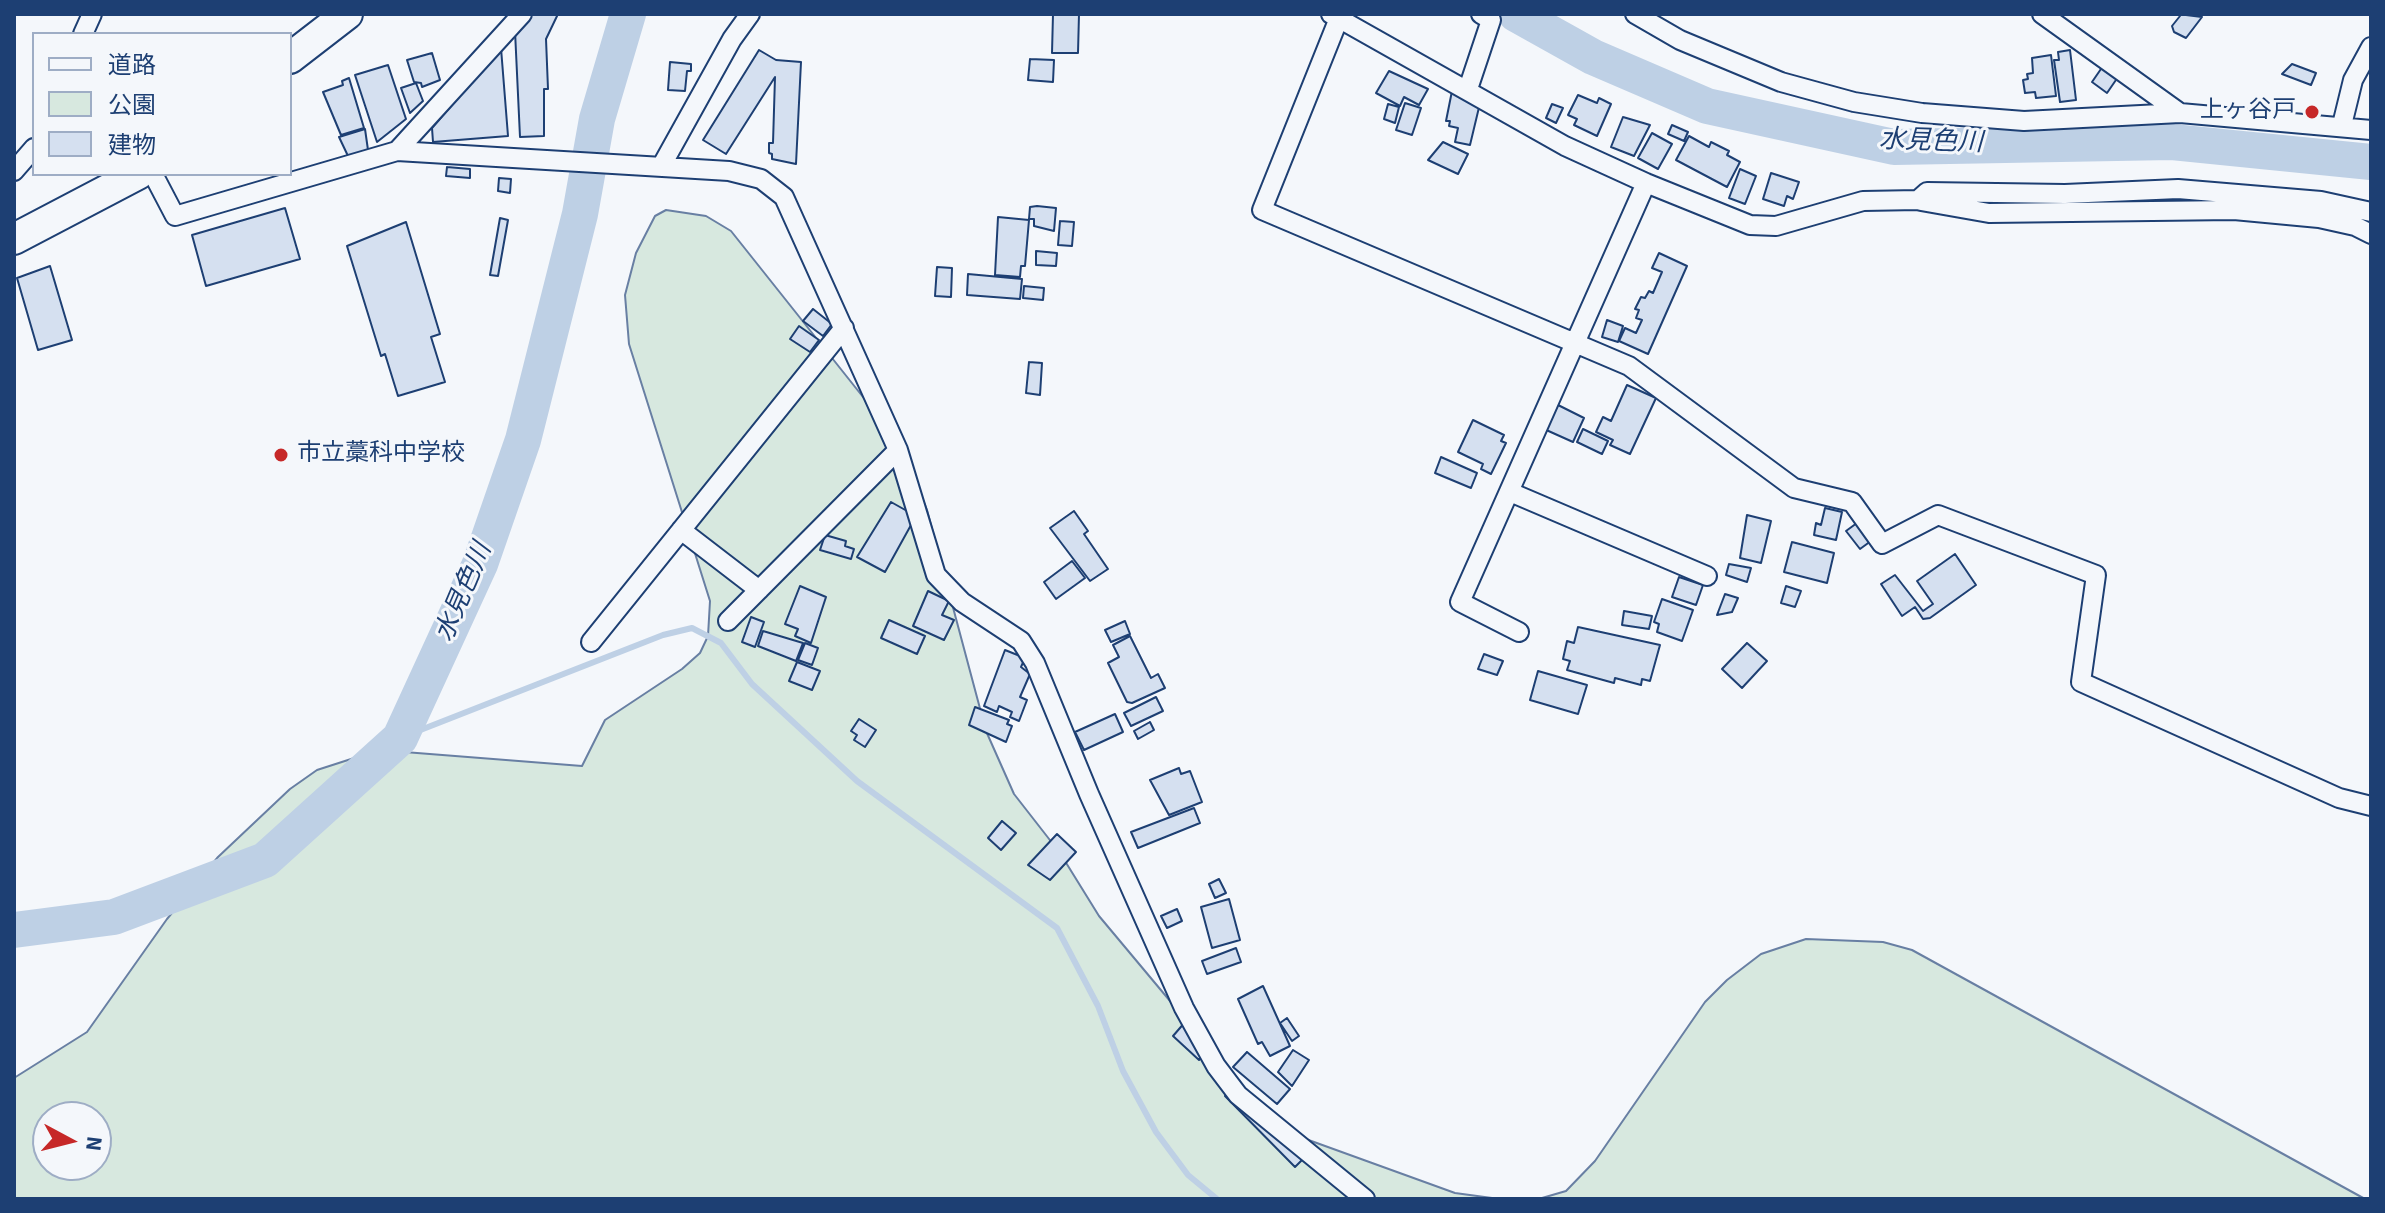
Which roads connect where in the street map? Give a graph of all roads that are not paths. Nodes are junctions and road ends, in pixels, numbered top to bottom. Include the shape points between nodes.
1 (347, 14) edge
2 (522, 14) edge
3 (750, 14) edge
4 (1481, 14) edge
5 (1635, 14) edge
6 (2042, 14) edge
7 (1335, 16) edge
8 (2371, 47) edge
9 (292, 56) edge
10 (1468, 89) junction
11 (2180, 113) junction
12 (2342, 125) junction
13 (2371, 130) edge
14 (32, 150) edge
15 (397, 151) junction
16 (662, 165) junction
17 (14, 171) edge
18 (134, 176) edge
19 (154, 176) edge
20 (1646, 183) junction
21 (1918, 200) junction
22 (2371, 212) edge
23 (2371, 234) edge
24 (14, 239) edge
25 (844, 328) junction
26 (1573, 345) junction
27 (898, 450) junction
28 (1510, 492) junction
29 (681, 530) junction
30 (1707, 576) dead end
31 (759, 590) junction
32 (728, 621) dead end
33 (1519, 632) dead end
34 (591, 642) dead end
35 (2371, 806) edge
36 (1365, 1199) edge

1 - 9 highway
2 - 15 street
3 - 16 street
4 - 10 street via 1491,20
5 - 11 street via 1680,40 1781,82 1854,102 2024,121
6 - 11 street
7 - 10 street
7 - 26 street via 1262,210
8 - 12 street via 2353,80
10 - 20 street via 1565,146
11 - 12 street
12 - 13 street
14 - 17 street
15 - 16 street
15 - 19 street via 175,216
16 - 25 street via 751,176 784,197
18 - 24 highway
20 - 21 street via 1750,225 1776,226 1863,201
20 - 26 street
21 - 22 street via 1927,192 2178,189 2321,201
21 - 23 street via 1989,213 2234,210 2319,218
25 - 27 street
25 - 29 street
26 - 28 street
26 - 35 street via 1629,366 1794,488 1852,502 1882,544 1938,515 2096,575 2081,682 2339,798
27 - 31 street
27 - 36 street via 936,575 962,602 1021,641 1035,663 1184,1008 1216,1066 1238,1095
28 - 30 street
28 - 33 street via 1460,602
29 - 31 street
29 - 34 street
31 - 32 street

